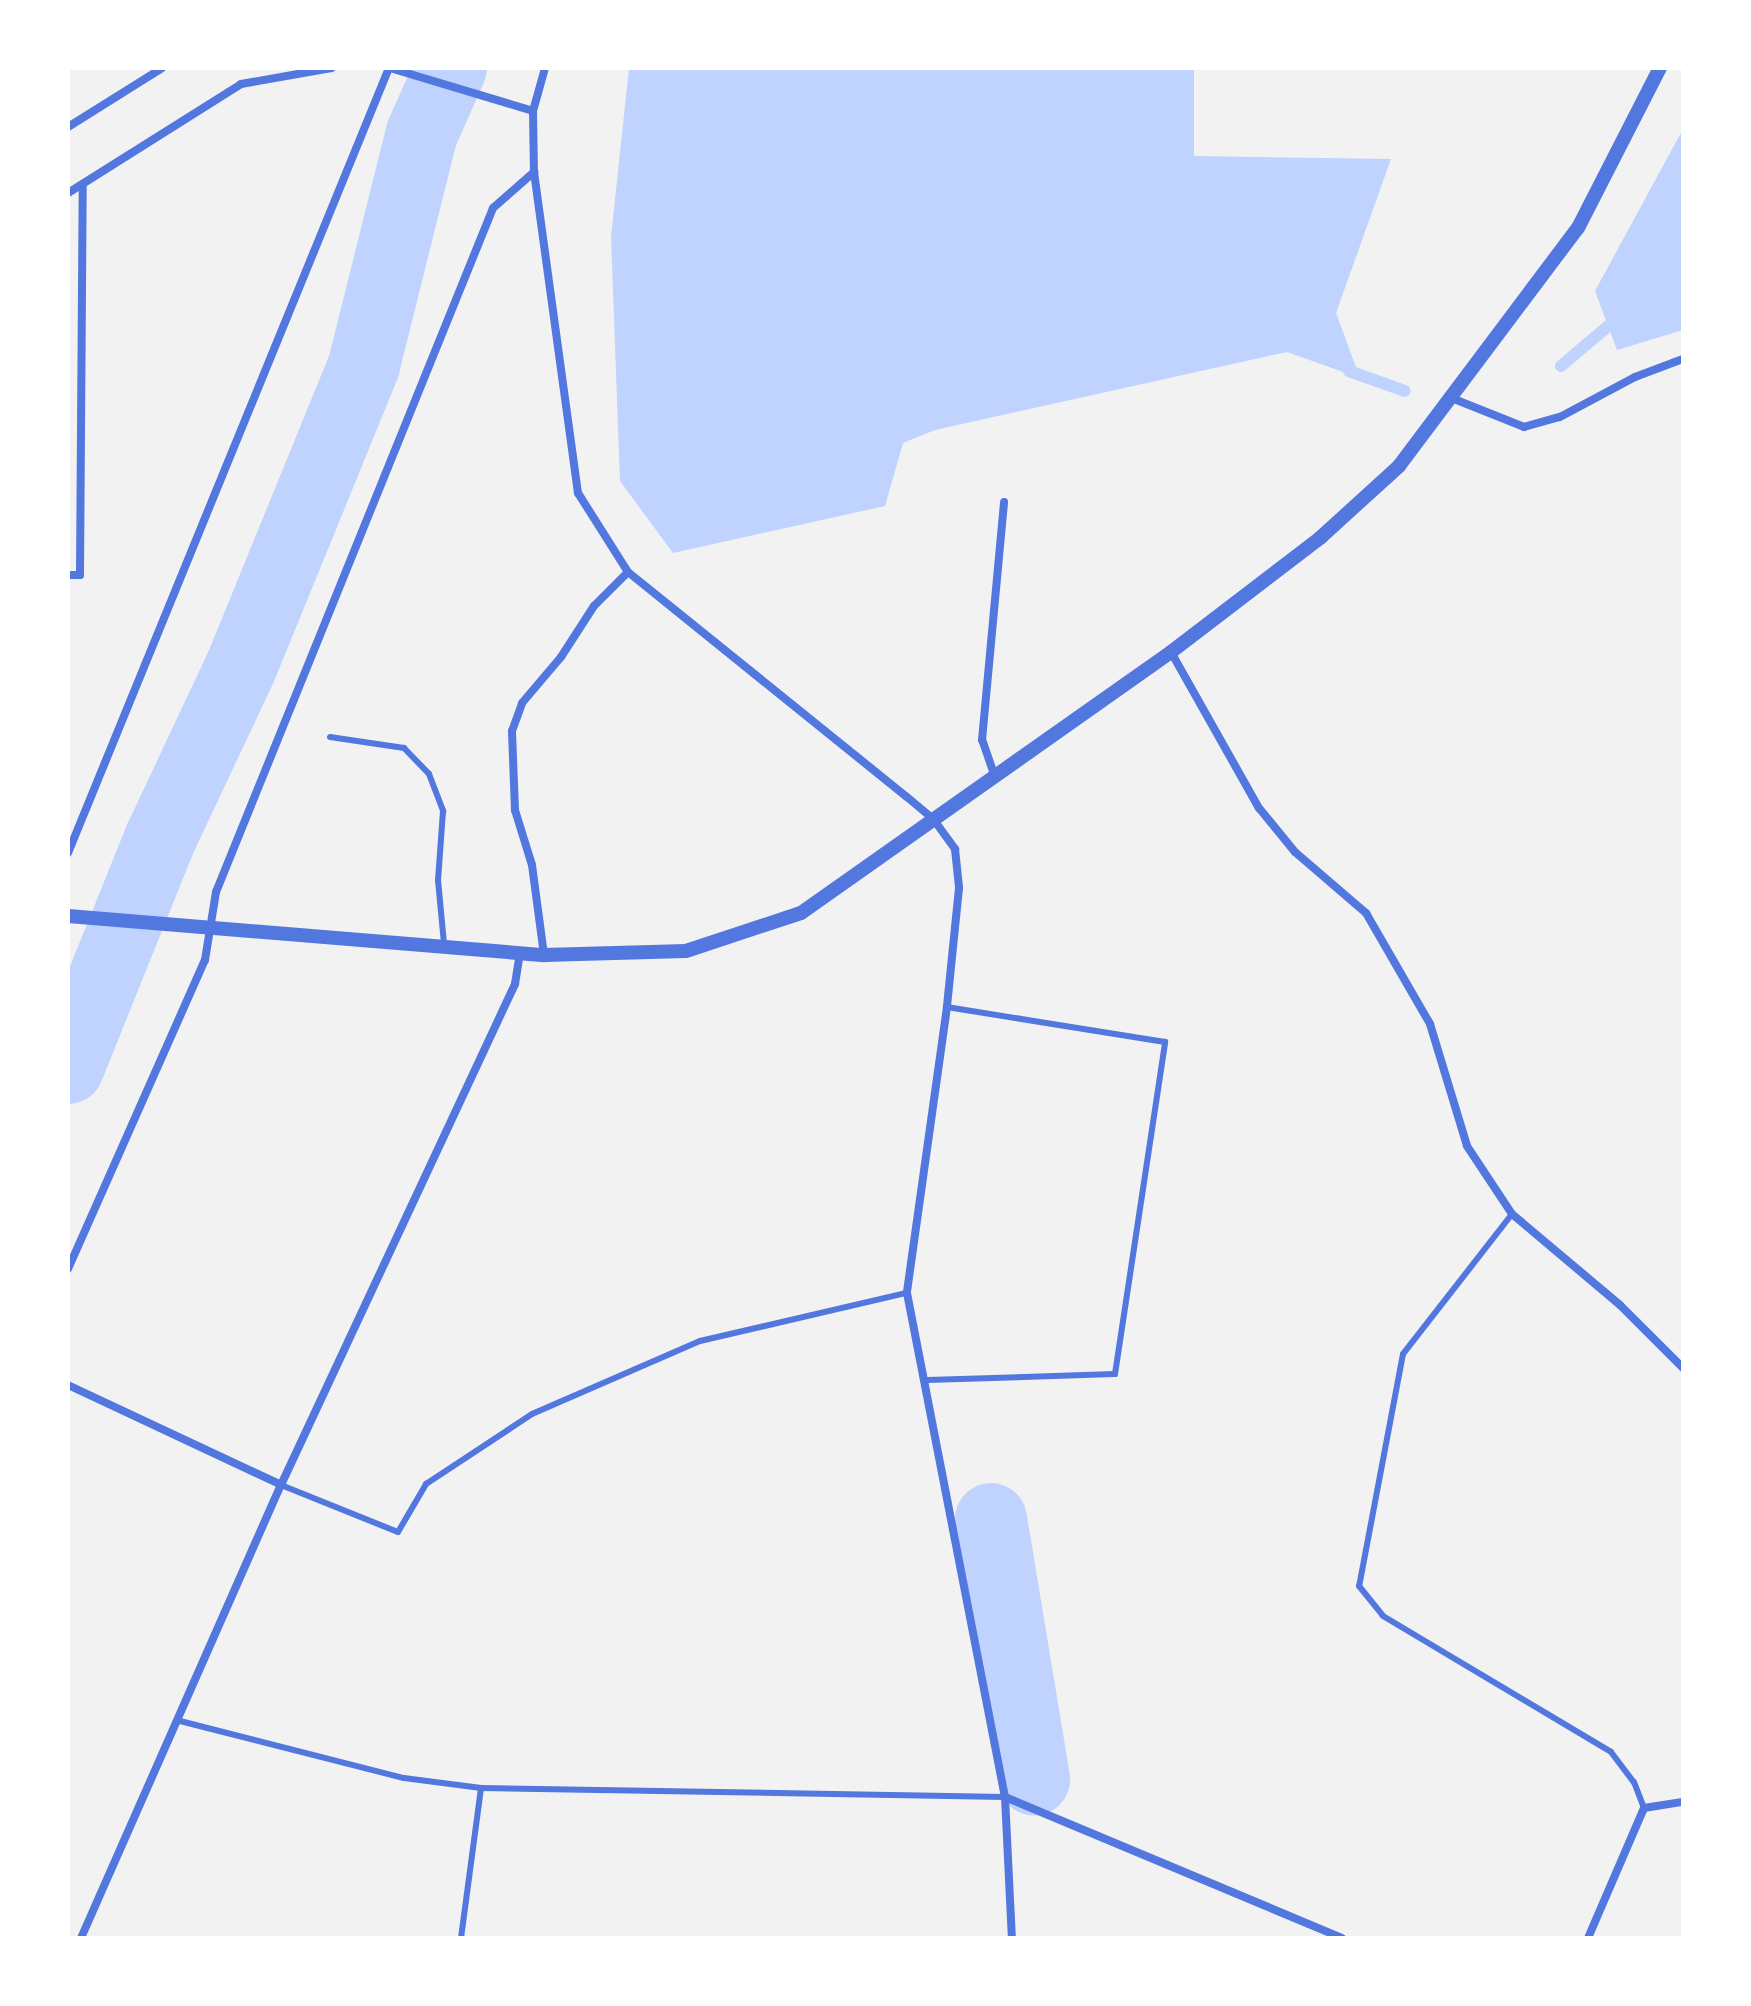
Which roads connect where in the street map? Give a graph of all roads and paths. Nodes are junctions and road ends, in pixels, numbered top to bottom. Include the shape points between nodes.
1 (162, 68) edge
2 (332, 68) edge
3 (389, 68) edge
4 (545, 68) edge
5 (1660, 68) edge
6 (533, 111) junction
7 (68, 127) edge
8 (534, 172) junction
9 (83, 185) junction
10 (68, 193) edge
11 (1683, 359) edge
12 (1449, 397) junction
13 (1004, 502) dead end
14 (628, 572) junction
15 (68, 575) edge
16 (1171, 652) junction
17 (330, 737) dead end
18 (995, 777) junction
19 (934, 820) junction
20 (68, 853) edge
21 (68, 916) edge
22 (213, 928) junction
23 (444, 944) junction
24 (520, 952) junction
25 (544, 955) junction
26 (947, 1007) junction
27 (1512, 1214) junction
28 (68, 1269) edge
29 (907, 1293) junction
30 (1683, 1368) edge
31 (927, 1380) junction
32 (68, 1385) edge
33 (281, 1485) junction
34 (180, 1721) junction
35 (481, 1788) junction
36 (1005, 1797) junction
37 (1683, 1802) edge
38 (1644, 1808) junction
39 (81, 1938) edge
40 (461, 1938) edge
41 (1012, 1938) edge
42 (1342, 1938) edge
43 (1588, 1938) edge

1 - 7 street
2 - 9 street via 241,84
3 - 6 street
3 - 20 street
4 - 6 street
5 - 12 street via 1578,228
6 - 8 street
8 - 14 street via 578,493
8 - 22 street via 493,208 216,892
9 - 10 street
9 - 15 street via 80,575
11 - 12 street via 1560,417 1524,427
12 - 16 street via 1399,466 1332,528
13 - 18 street via 982,740
14 - 19 street
14 - 25 street via 594,606 522,703 512,731 515,810 532,865
16 - 18 street
16 - 27 street via 1259,808 1295,852 1366,913 1430,1024 1467,1146
17 - 23 lane via 404,748 429,774 443,811 438,880
18 - 19 street
19 - 25 street via 801,913 686,951
19 - 26 street via 955,849 959,888
21 - 22 street
22 - 23 street
22 - 28 street via 205,960
23 - 24 street
24 - 25 street
24 - 33 street via 515,984
26 - 29 street
26 - 31 lane via 1165,1042 1115,1374
27 - 30 street via 1620,1305
27 - 38 lane via 1403,1354 1359,1586 1383,1616 1611,1752 1634,1782
29 - 31 street
29 - 33 lane via 700,1341 532,1414 426,1484 398,1532
31 - 36 street
32 - 33 street
33 - 34 street
34 - 35 lane via 404,1778
34 - 39 street
35 - 36 lane
35 - 40 lane
36 - 41 street
36 - 42 street
37 - 38 street
38 - 43 street

